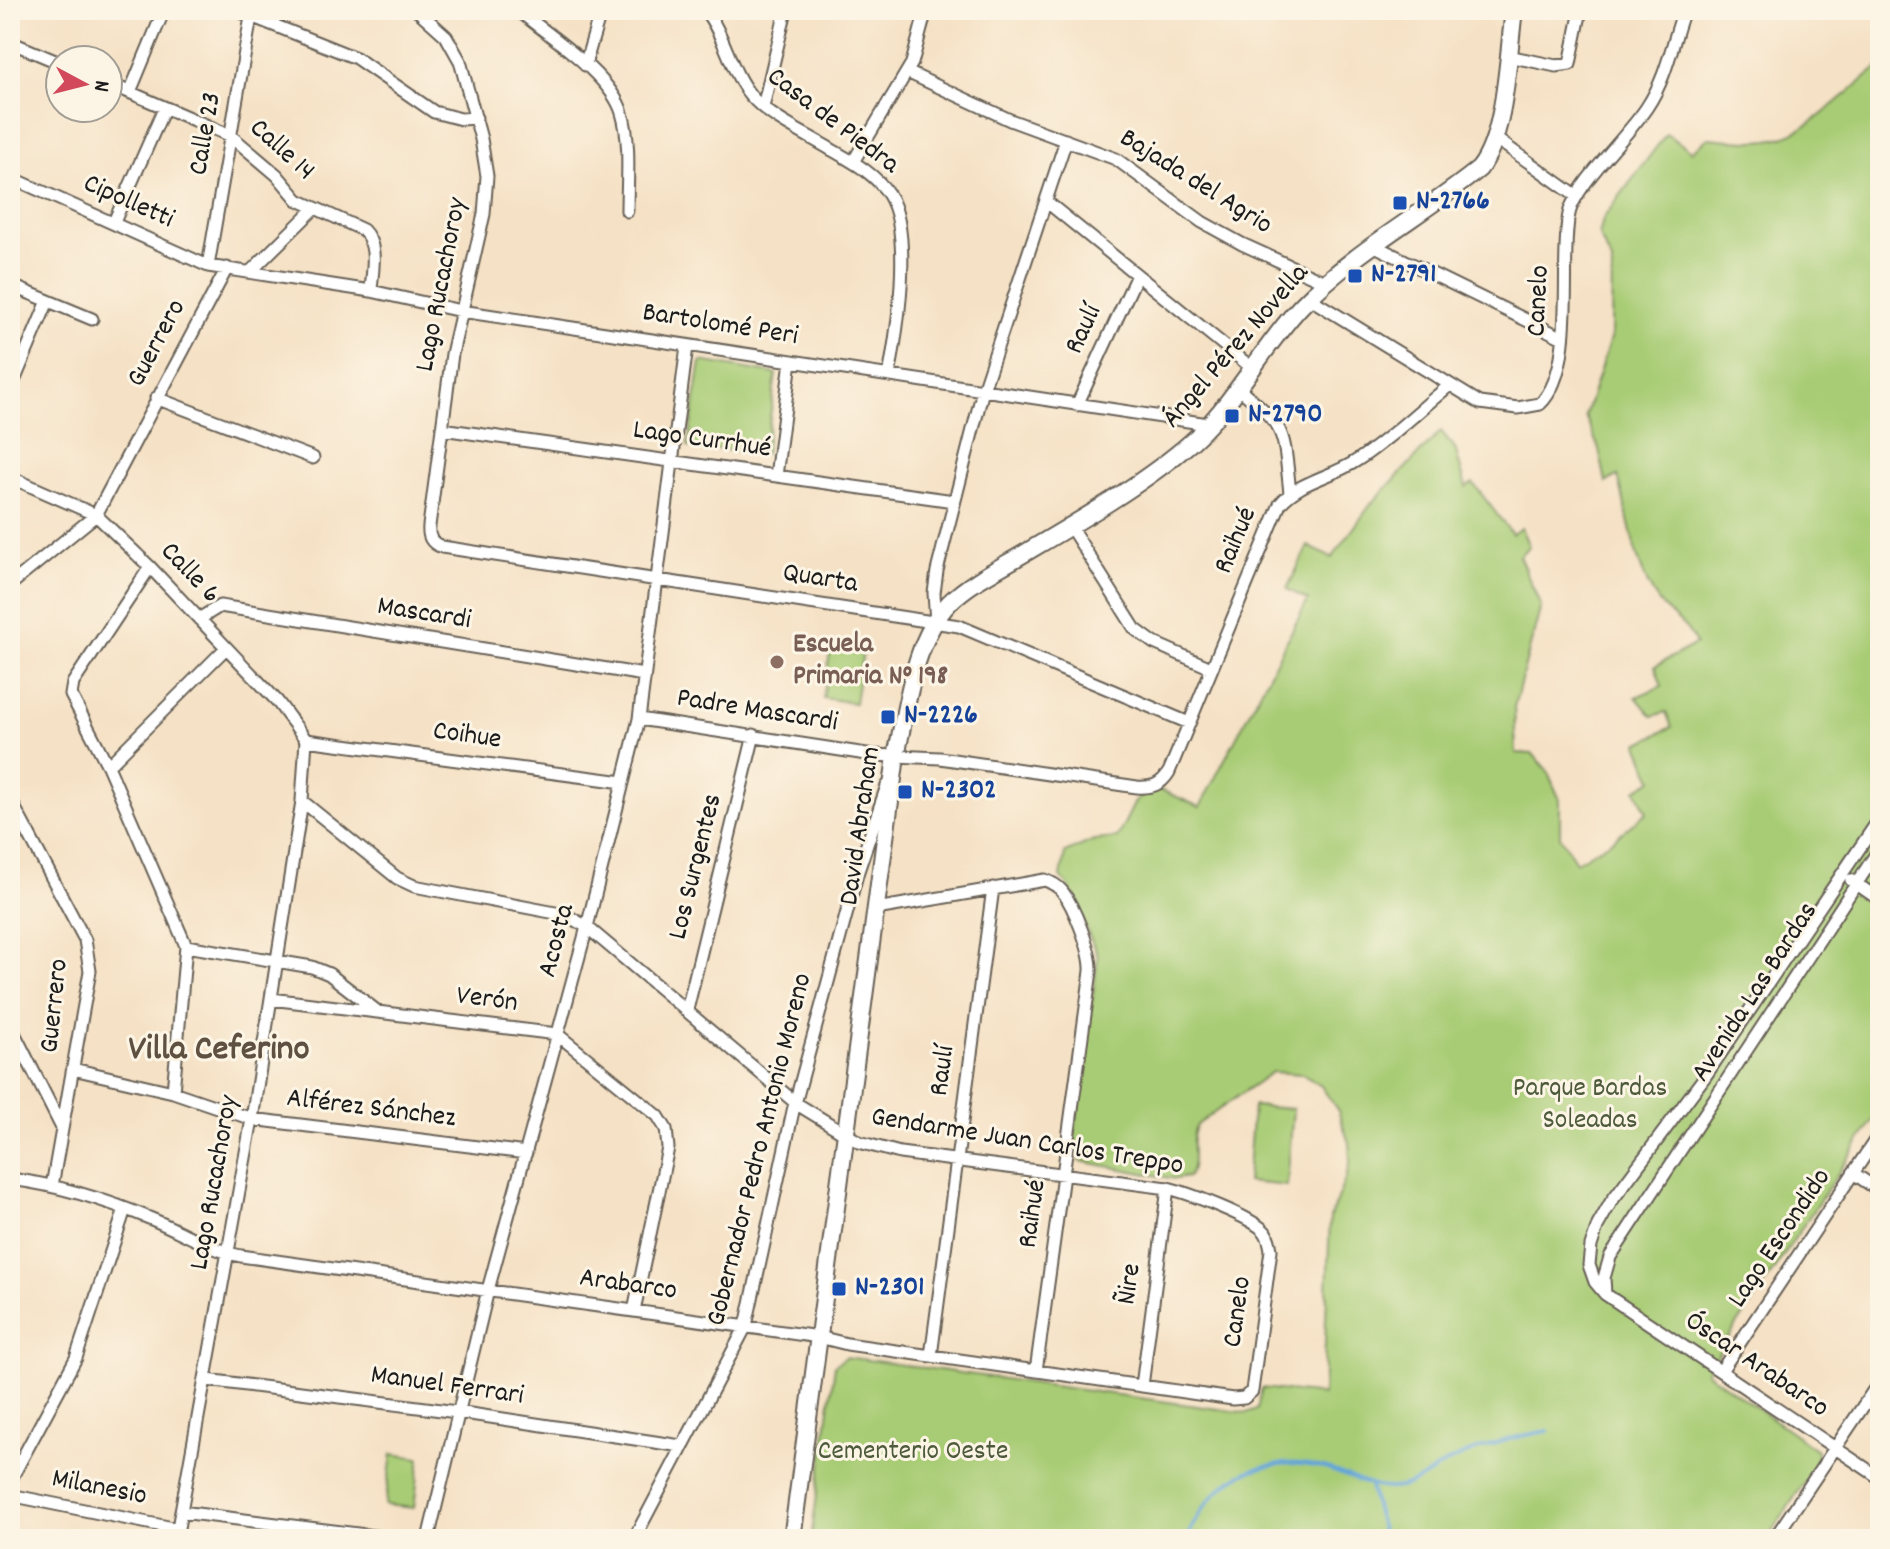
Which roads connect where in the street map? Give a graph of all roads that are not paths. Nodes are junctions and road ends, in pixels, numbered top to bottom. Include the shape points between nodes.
1 (164, 10) edge
2 (236, 10) edge
3 (417, 10) edge
4 (518, 10) edge
5 (601, 10) edge
6 (705, 10) edge
7 (786, 10) edge
8 (926, 10) edge
9 (1514, 10) edge
10 (1581, 10) edge
11 (1684, 10) edge
12 (252, 13) edge
13 (10, 42) edge
14 (44, 56) edge
15 (1508, 56) junction
16 (585, 65) junction
17 (907, 72) junction
18 (124, 90) edge
19 (130, 92) junction
20 (763, 107) junction
21 (164, 109) junction
22 (476, 118) junction
23 (231, 136) junction
24 (1495, 138) junction
25 (1066, 140) junction
26 (853, 162) junction
27 (10, 177) edge
28 (1576, 196) junction
29 (1047, 202) junction
30 (314, 209) junction
31 (627, 211) dead end
32 (114, 222) junction
33 (1373, 245) junction
34 (208, 266) junction
35 (227, 268) junction
36 (250, 272) junction
37 (1137, 275) junction
38 (1325, 282) junction
39 (10, 285) edge
40 (371, 291) junction
41 (1309, 298) junction
42 (48, 301) junction
43 (461, 311) junction
44 (92, 319) dead end
45 (1563, 338) junction
46 (687, 346) junction
47 (791, 361) junction
48 (1252, 368) junction
49 (889, 376) junction
50 (14, 381) dead end
51 (1450, 385) junction
52 (1237, 387) junction
53 (983, 390) junction
54 (156, 398) junction
55 (1077, 405) junction
56 (1208, 424) junction
57 (442, 429) junction
58 (313, 458) dead end
59 (672, 462) junction
60 (776, 476) junction
61 (10, 477) edge
62 (1290, 493) junction
63 (954, 501) junction
64 (96, 515) junction
65 (1070, 526) junction
66 (430, 539) joint
67 (150, 567) junction
68 (657, 579) junction
69 (10, 585) edge
70 (199, 619) junction
71 (936, 622) junction
72 (226, 648) junction
73 (1211, 668) junction
74 (644, 675) junction
75 (639, 719) junction
76 (1189, 723) junction
77 (754, 735) junction
78 (306, 740) junction
79 (896, 756) junction
80 (108, 766) junction
81 (623, 782) junction
82 (1154, 787) joint
83 (10, 799) edge
84 (302, 801) junction
85 (1880, 818) edge
86 (1880, 848) edge
87 (1842, 875) junction
88 (1856, 884) junction
89 (993, 888) junction
90 (1880, 900) edge
91 (876, 909) junction
92 (587, 927) junction
93 (186, 946) junction
94 (277, 960) junction
95 (271, 999) junction
96 (687, 1010) junction
97 (378, 1012) junction
98 (10, 1025) edge
99 (557, 1034) junction
100 (73, 1069) junction
101 (173, 1092) junction
102 (797, 1104) junction
103 (252, 1119) junction
104 (62, 1128) junction
105 (1880, 1133) edge
106 (846, 1135) junction
107 (526, 1153) junction
108 (957, 1160) junction
109 (1853, 1173) junction
110 (1063, 1174) junction
111 (10, 1179) edge
112 (52, 1186) junction
113 (1168, 1188) junction
114 (1880, 1191) edge
115 (125, 1209) junction
116 (1267, 1234) joint
117 (226, 1253) junction
118 (488, 1290) junction
119 (1605, 1294) junction
120 (634, 1311) junction
121 (746, 1326) junction
122 (819, 1337) junction
123 (931, 1356) junction
124 (1036, 1371) junction
125 (1721, 1371) junction
126 (207, 1380) junction
127 (1880, 1381) edge
128 (1142, 1386) junction
129 (1248, 1395) joint
130 (457, 1412) junction
131 (681, 1446) junction
132 (1835, 1448) junction
133 (1880, 1478) edge
134 (10, 1481) edge
135 (10, 1495) edge
136 (181, 1512) junction
137 (177, 1534) edge
138 (398, 1539) edge
139 (428, 1539) edge
140 (634, 1539) edge
141 (792, 1539) edge
142 (1774, 1539) edge

1 - 19 street
2 - 12 street
3 - 22 street, Lago Rucachoroy via 454,47
4 - 16 street
5 - 16 street
6 - 20 street, Casa de Piedra via 743,84
7 - 20 street
8 - 17 street
9 - 15 main road, Ángel Pérez Novella
10 - 15 street via 1573,60 1566,66
11 - 28 street via 1649,104
12 - 22 street via 356,58 434,112
12 - 23 street, Calle 23
13 - 14 street
15 - 24 main road, Ángel Pérez Novella
16 - 31 street via 609,87 623,115
17 - 25 street, Bajada del Agrio
17 - 26 street
18 - 19 street, Calle 14
19 - 21 street, Calle 14
20 - 26 street, Casa de Piedra
21 - 23 street, Calle 14
21 - 32 street
22 - 43 street, Lago Rucachoroy via 487,195
23 - 30 street, Calle 14
23 - 34 street, Calle 23
24 - 28 street
24 - 33 main road, Ángel Pérez Novella via 1479,169
25 - 29 street, David Abraham
25 - 38 street, Bajada del Agrio via 1116,159 1221,233
26 - 49 street, Casa de Piedra via 890,197 898,225 900,312
27 - 32 street, Cipolletti
28 - 45 street, Canelo via 1567,234
29 - 37 street
29 - 53 street, David Abraham
30 - 36 street
30 - 40 street, Calle 14 via 371,238
32 - 34 street, Cipolletti
33 - 38 main road, Ángel Pérez Novella
33 - 45 street
34 - 35 street, Cipolletti
35 - 36 street, Bartolomé Peri
35 - 54 street, Guerrero
36 - 40 street, Bartolomé Peri
37 - 48 street
37 - 55 street, Raulí
38 - 41 main road, Ángel Pérez Novella
39 - 42 street
40 - 43 street, Bartolomé Peri
41 - 48 main road, Ángel Pérez Novella
41 - 51 street
42 - 44 street
42 - 50 street
43 - 46 street, Bartolomé Peri
43 - 57 street, Lago Rucachoroy
45 - 51 street, Canelo via 1559,363 1540,404 1489,405
46 - 47 street, Bartolomé Peri
46 - 59 street, Acosta
47 - 49 street, Bartolomé Peri
47 - 60 street
48 - 52 main road, Ángel Pérez Novella
49 - 53 street, Bartolomé Peri
51 - 62 street, Raihué via 1361,458
52 - 56 main road, Ángel Pérez Novella
52 - 62 street via 1279,427
53 - 55 street, Bartolomé Peri
53 - 63 street, David Abraham
54 - 58 street
54 - 64 street, Guerrero
55 - 56 street, Bartolomé Peri
56 - 65 main road, Ángel Pérez Novella via 1181,451
57 - 59 street, Lago Currhué
57 - 66 street, Lago Rucachoroy
59 - 60 street, Lago Currhué
59 - 68 street, Acosta
60 - 63 street, Lago Currhué
61 - 64 street, Calle 6
62 - 73 street, Raihué via 1271,519
63 - 71 street, David Abraham via 935,582
64 - 67 street, Calle 6
64 - 69 street, Guerrero
65 - 71 main road, Ángel Pérez Novella via 972,585
65 - 73 street via 1135,629
66 - 68 street, Quarta via 442,547
67 - 70 street, Calle 6
67 - 80 street via 73,683 71,695
68 - 71 street, Quarta
68 - 74 street, Acosta
70 - 72 street, Calle 6
70 - 74 street, Mascardi via 220,606
71 - 76 street, Quarta via 977,632
71 - 79 main road, David Abraham via 920,657
72 - 78 street, Calle 6
72 - 80 street
73 - 76 street, Raihué
74 - 75 street, Acosta
75 - 77 street, Padre Mascardi
75 - 81 street, Acosta
76 - 82 street, Raihué via 1169,772
77 - 79 street, Padre Mascardi
77 - 96 street, Los Surgentes
78 - 81 street, Coihue
78 - 84 street, Lago Rucachoroy
79 - 82 street, Padre Mascardi
79 - 91 main road, David Abraham
79 - 102 street, Gobernador Pedro Antonio Moreno via 858,871
80 - 93 street
81 - 92 street, Acosta
83 - 100 street, Guerrero via 85,940 90,971
84 - 92 street, Gendarme Juan Carlos Treppo via 414,886 566,915
84 - 94 street, Lago Rucachoroy
85 - 87 street, Avenida Las Bardas
86 - 88 street, Avenida Las Bardas
87 - 88 street
87 - 119 street, Avenida Las Bardas via 1598,1225 1589,1265
88 - 90 street
88 - 119 street, Avenida Las Bardas via 1610,1257
89 - 91 street
89 - 108 street, Raulí
89 - 110 street, Raihué via 1052,883 1064,895 1088,949 1091,963
91 - 106 main road, David Abraham
92 - 96 street, Gendarme Juan Carlos Treppo
92 - 99 street, Acosta
93 - 94 street
93 - 101 street
94 - 95 street, Lago Rucachoroy
94 - 97 street via 329,974
95 - 97 street, Verón
95 - 103 street, Lago Rucachoroy
96 - 102 street, Gendarme Juan Carlos Treppo
97 - 99 street, Verón
98 - 104 street
99 - 107 street, Acosta
99 - 120 street via 658,1116 666,1129 668,1148
100 - 101 street, Alférez Sánchez
100 - 104 street, Guerrero
101 - 103 street, Alférez Sánchez
102 - 106 street, Gendarme Juan Carlos Treppo
102 - 121 street, Gobernador Pedro Antonio Moreno
103 - 107 street, Alférez Sánchez
103 - 117 street, Lago Rucachoroy
104 - 112 street, Guerrero
105 - 109 street, Lago Escondido
106 - 108 street, Gendarme Juan Carlos Treppo via 884,1150
106 - 122 main road, David Abraham
107 - 118 street, Acosta
108 - 110 street, Gendarme Juan Carlos Treppo
108 - 123 street, Raulí
109 - 114 street
109 - 125 street, Lago Escondido
110 - 113 street, Gendarme Juan Carlos Treppo
110 - 124 street, Raihué
111 - 112 street, Arabarco
112 - 115 street, Arabarco
113 - 116 street, Gendarme Juan Carlos Treppo via 1196,1196
113 - 128 street, Ñire
115 - 117 street, Arabarco
115 - 134 street via 76,1358
116 - 129 street, Canelo via 1270,1257
117 - 118 street, Arabarco
117 - 126 street, Lago Rucachoroy
118 - 120 street, Arabarco
118 - 130 street, Acosta
119 - 125 street, Óscar Arabarco
120 - 121 street, Arabarco
121 - 122 street, Arabarco
121 - 131 street, Gobernador Pedro Antonio Moreno
122 - 123 street, Arabarco
122 - 141 main road, David Abraham
123 - 124 street, Arabarco
124 - 128 street, Arabarco
125 - 132 street, Óscar Arabarco
126 - 130 street, Manuel Ferrari
126 - 136 street, Lago Rucachoroy
127 - 132 street
128 - 129 street, Arabarco via 1233,1399
130 - 131 street, Manuel Ferrari
130 - 139 street, Acosta
131 - 140 street, Gobernador Pedro Antonio Moreno
132 - 133 street, Óscar Arabarco
132 - 142 street
135 - 137 street, Milanesio
136 - 137 street, Lago Rucachoroy
136 - 138 street, Milanesio

